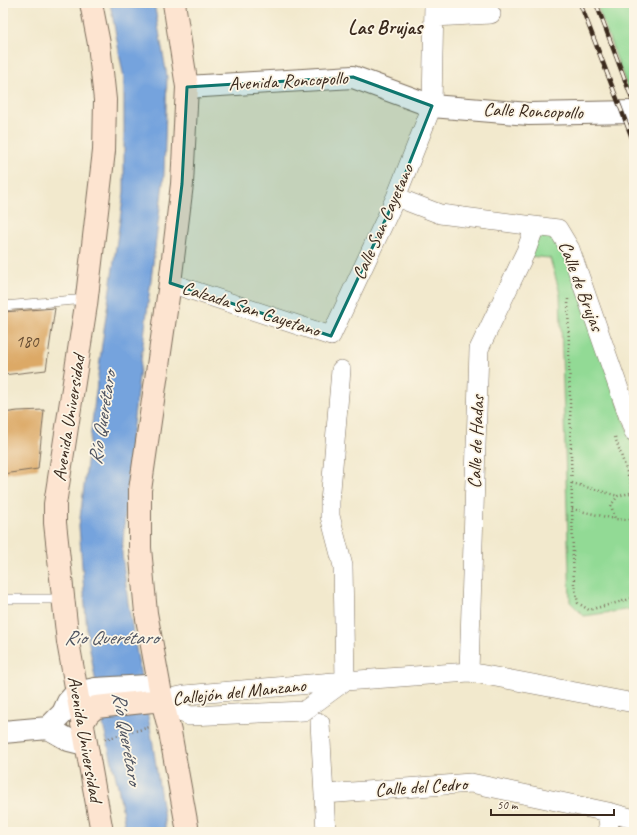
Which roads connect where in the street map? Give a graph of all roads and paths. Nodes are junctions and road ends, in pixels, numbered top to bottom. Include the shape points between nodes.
1 (91, 3) edge
2 (174, 3) edge
3 (434, 10) edge
4 (491, 14) dead end
5 (187, 86) junction
6 (432, 106) junction
7 (634, 112) edge
8 (396, 197) junction
9 (535, 226) junction
10 (170, 283) junction
11 (568, 294) dead end
12 (87, 299) junction
13 (3, 306) edge
14 (331, 336) joint
15 (341, 370) dead end
16 (634, 432) edge
17 (572, 483) junction
18 (634, 492) edge
19 (618, 496) junction
20 (572, 509) junction
21 (634, 518) edge
22 (615, 519) junction
23 (634, 598) edge
24 (3, 599) edge
25 (63, 599) junction
26 (469, 672) junction
27 (345, 681) junction
28 (150, 689) junction
29 (90, 696) junction
30 (634, 703) edge
31 (320, 723) dead end
32 (153, 727) dead end
33 (48, 728) junction
34 (3, 732) edge
35 (90, 736) junction
36 (325, 794) junction
37 (608, 812) junction
38 (634, 819) edge
39 (102, 832) edge
40 (188, 832) edge
41 (326, 832) edge
42 (609, 832) edge

1 - 12 main road, Avenida Universidad via 99,44 105,100 104,151
2 - 5 main road
3 - 4 street
3 - 6 street
5 - 6 street, Avenida Roncopollo via 353,76
5 - 10 main road via 182,184
6 - 7 street, Calle Roncopollo via 529,114
6 - 8 street, Calle San Cayetano
8 - 9 street, Calle de Brujas via 440,214
8 - 14 street, Calle San Cayetano
9 - 16 street, Calle de Brujas via 558,229 570,249
9 - 26 street, Calle de Hadas via 526,251 479,349
10 - 14 street, Calzada San Cayetano
10 - 28 main road via 140,490 140,548
11 - 17 path
12 - 13 lane
12 - 25 main road, Avenida Universidad via 55,504
15 - 27 street via 330,516 343,566
17 - 19 path
17 - 20 path
18 - 19 path
19 - 22 path via 611,505
20 - 22 path
20 - 23 path via 574,584 578,603 590,610
21 - 22 path
24 - 25 lane
25 - 29 main road, Avenida Universidad via 68,642
26 - 27 street, Callejón del Manzano
26 - 30 street, Callejón del Manzano
27 - 28 street, Callejón del Manzano via 185,695
27 - 28 street, Callejón del Manzano via 304,711 189,716
28 - 29 main road
28 - 40 main road via 170,732
29 - 33 street via 68,702 64,713
29 - 35 main road, Avenida Universidad
31 - 36 street
32 - 35 path
33 - 34 street
33 - 35 street via 69,740
35 - 39 main road, Avenida Universidad
36 - 37 street, Calle del Cedro via 471,783
36 - 41 street
37 - 38 street, Calle del Cedro
37 - 42 street

